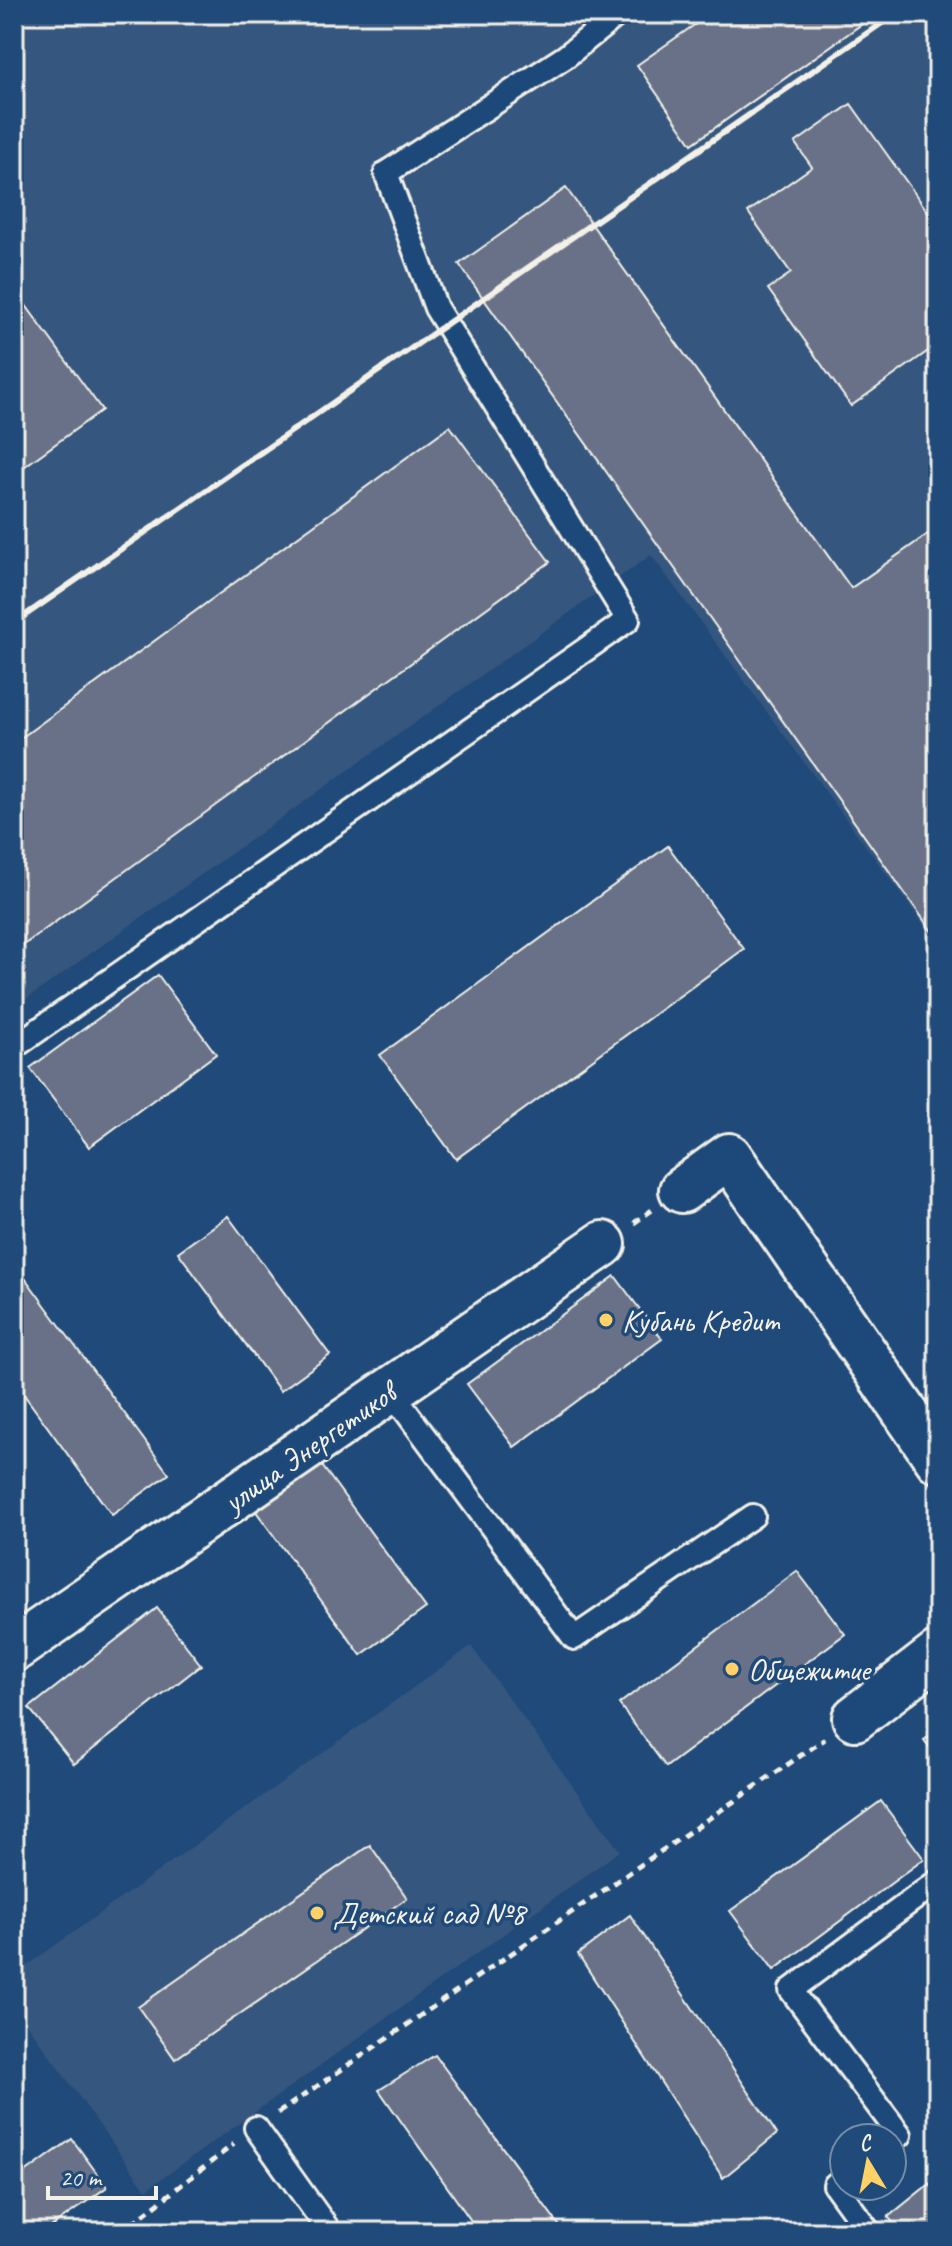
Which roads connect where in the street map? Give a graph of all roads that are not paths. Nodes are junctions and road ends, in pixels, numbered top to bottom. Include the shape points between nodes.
1 (618, 14) edge
2 (14, 1047) edge
3 (682, 1190) road end
4 (603, 1244) road end
5 (390, 1390) junction
6 (938, 1460) edge
7 (753, 1516) dead end
8 (14, 1649) edge
9 (938, 1654) edge
10 (855, 1718) road end
11 (938, 1881) edge
12 (890, 2122) edge
13 (256, 2128) road end
14 (847, 2202) edge
15 (330, 2232) edge
16 (869, 2232) edge

1 - 2 lane via 565,57 386,173 436,308 628,620
3 - 6 street via 729,1156
4 - 5 street, улица Энергетиков
5 - 7 lane via 574,1638
5 - 8 street, улица Энергетиков
9 - 10 street
11 - 12 lane via 791,1990
13 - 15 lane
14 - 16 lane

